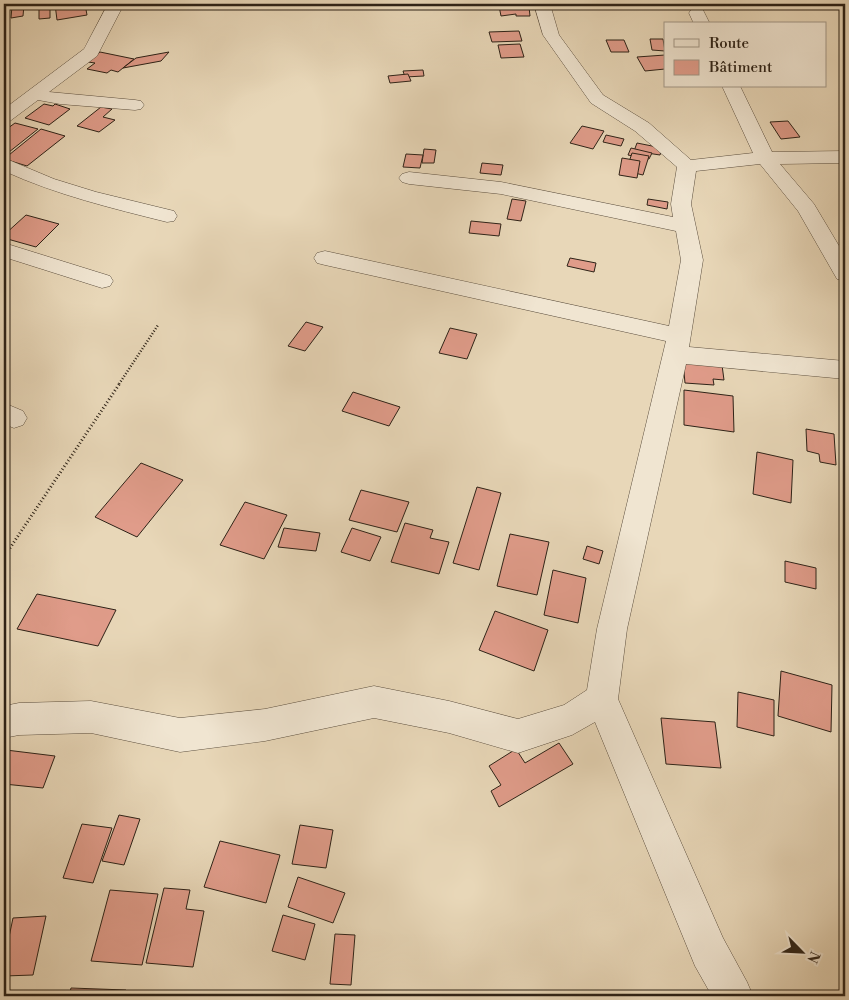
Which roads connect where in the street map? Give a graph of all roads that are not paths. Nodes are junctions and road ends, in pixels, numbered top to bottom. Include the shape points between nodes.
1 (116, 4) edge
2 (526, 4) edge
3 (543, 7) edge
4 (732, 88) edge
5 (34, 94) junction
6 (135, 105) dead end
7 (4, 117) edge
8 (845, 157) edge
9 (765, 158) junction
10 (4, 164) edge
11 (687, 166) junction
12 (409, 178) dead end
13 (167, 216) dead end
14 (685, 226) junction
15 (4, 250) edge
16 (325, 258) dead end
17 (845, 274) edge
18 (102, 281) dead end
19 (678, 345) junction
20 (845, 370) edge
21 (602, 700) junction
22 (4, 722) edge
23 (733, 996) edge

1 - 5 street via 91,52
2 - 3 street
3 - 11 street via 551,35 597,99 642,127
4 - 9 street
5 - 6 street
5 - 7 street
8 - 9 street
9 - 11 street
9 - 17 street via 807,208
10 - 13 street via 90,197
11 - 14 street via 681,204
12 - 14 street via 501,188
14 - 19 street via 692,260
15 - 18 street
16 - 19 street
19 - 20 street
19 - 21 street via 612,629
21 - 22 street via 572,719 518,736 449,717 374,702 265,724 180,735 92,717
21 - 23 street via 709,952

